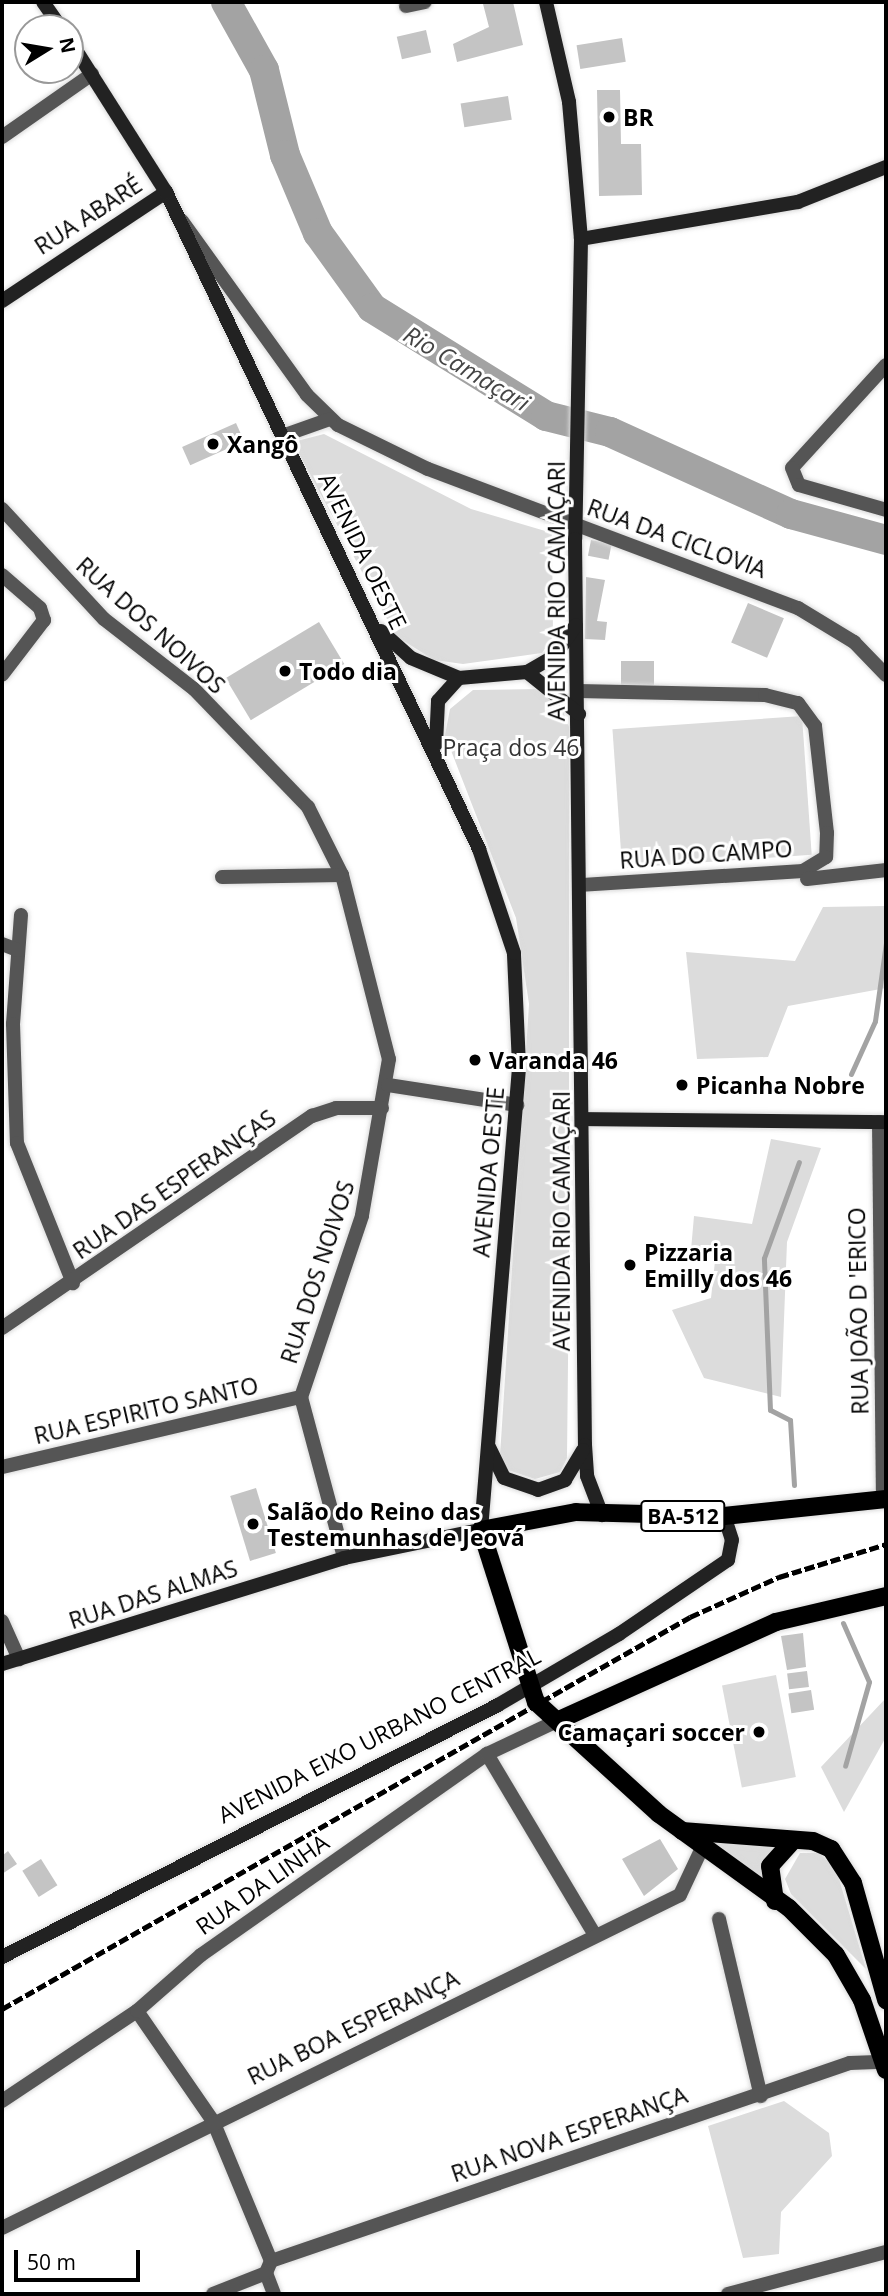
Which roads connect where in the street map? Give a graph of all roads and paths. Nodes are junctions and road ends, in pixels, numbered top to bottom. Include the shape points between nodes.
1 (425, 2) edge
2 (546, 2) edge
3 (406, 6) dead end
4 (84, 61) edge
5 (93, 74) junction
6 (2, 137) edge
7 (886, 167) edge
8 (166, 192) junction
9 (175, 211) junction
10 (581, 239) junction
11 (2, 301) edge
12 (886, 365) edge
13 (330, 419) junction
14 (282, 436) junction
15 (2, 509) edge
16 (886, 510) edge
17 (575, 525) junction
18 (2, 575) edge
19 (370, 620) junction
20 (576, 625) junction
21 (527, 672) junction
22 (2, 675) edge
23 (886, 675) edge
24 (459, 678) junction
25 (578, 691) junction
26 (579, 713) junction
27 (438, 759) junction
28 (886, 870) edge
29 (342, 875) junction
30 (222, 877) dead end
31 (807, 879) dead end
32 (582, 885) junction
33 (21, 915) dead end
34 (2, 944) edge
35 (18, 950) junction
36 (388, 1085) junction
37 (517, 1105) junction
38 (382, 1108) junction
39 (583, 1119) junction
40 (882, 1122) edge
41 (73, 1283) junction
42 (2, 1328) edge
43 (301, 1397) junction
44 (487, 1442) junction
45 (585, 1445) junction
46 (2, 1467) edge
47 (885, 1499) edge
48 (602, 1515) junction
49 (724, 1516) junction
50 (481, 1530) junction
51 (344, 1558) junction
52 (886, 1596) edge
53 (2, 1621) edge
54 (19, 1659) junction
55 (2, 1664) edge
56 (528, 1688) junction
57 (559, 1720) junction
58 (487, 1754) junction
59 (682, 1831) junction
60 (791, 1843) junction
61 (702, 1848) junction
62 (775, 1901) junction
63 (719, 1919) dead end
64 (595, 1935) junction
65 (2, 1957) edge
66 (873, 1966) junction
67 (886, 1980) edge
68 (886, 2000) edge
69 (137, 2011) junction
70 (885, 2066) edge
71 (761, 2096) junction
72 (2, 2101) edge
73 (213, 2121) junction
74 (2, 2228) edge
75 (886, 2252) edge
76 (269, 2267) junction
77 (213, 2294) edge
78 (274, 2294) edge
79 (728, 2294) edge

1 - 3 street
2 - 10 street, AVENIDA RIO CAMAÇARI via 569,102
4 - 5 street, AVENIDA OESTE
5 - 6 street
5 - 8 street, AVENIDA OESTE
7 - 10 street via 798,202
8 - 9 street, AVENIDA OESTE
8 - 11 street, RUA ABARÉ
9 - 13 street, RUA DA CICLOVIA
9 - 14 street, AVENIDA OESTE
10 - 17 street, AVENIDA RIO CAMAÇARI
12 - 16 street via 792,468 799,485
13 - 14 street
13 - 17 street, RUA DA CICLOVIA via 408,461
14 - 19 street, AVENIDA OESTE
15 - 29 street, RUA DOS NOIVOS via 104,619 194,689 308,807
17 - 20 street, AVENIDA RIO CAMAÇARI
17 - 23 street, RUA DA CICLOVIA via 798,608 854,642
18 - 22 street via 40,608 44,620
19 - 24 street via 411,658
19 - 27 street, AVENIDA OESTE
20 - 21 street via 555,656
20 - 25 street, AVENIDA RIO CAMAÇARI
21 - 24 street
21 - 26 street
24 - 27 street via 434,713
25 - 26 street, AVENIDA RIO CAMAÇARI
25 - 32 street, RUA DO CAMPO via 765,695 798,704 815,726 827,834 826,857 803,871
26 - 32 street, AVENIDA RIO CAMAÇARI
27 - 37 street, AVENIDA OESTE via 493,883 513,953 520,995
28 - 31 street
29 - 30 street
29 - 36 street, RUA DOS NOIVOS via 385,1033
32 - 39 street, AVENIDA RIO CAMAÇARI
33 - 35 street
34 - 35 street
35 - 41 street via 13,1024 17,1143
36 - 37 street
36 - 38 street, RUA DOS NOIVOS
37 - 44 street, AVENIDA OESTE
38 - 41 street, RUA DAS ESPERANÇAS via 336,1108 312,1116 177,1204
38 - 43 street, RUA DOS NOIVOS via 362,1216
39 - 40 street
39 - 45 street, AVENIDA RIO CAMAÇARI
40 - 47 street, RUA JOÃO D 'ERICO
41 - 42 street, RUA DAS ESPERANÇAS
43 - 46 street, RUA ESPIRITO SANTO
43 - 51 street, RUA DOS NOIVOS
44 - 45 street via 504,1478 538,1490 565,1480
44 - 50 street, AVENIDA OESTE
45 - 48 street, AVENIDA RIO CAMAÇARI via 587,1476
47 - 49 main road, BA-512
48 - 49 main road, BA-512
48 - 50 main road, BA-512 via 576,1512
49 - 56 street, AVENIDA EIXO URBANO CENTRAL via 732,1540 721,1567
50 - 51 street, RUA DAS ALMAS
50 - 56 main road
51 - 54 street, RUA DAS ALMAS
52 - 57 main road via 776,1622
53 - 54 street
54 - 55 street, RUA DAS ALMAS
56 - 57 main road
56 - 65 street, AVENIDA EIXO URBANO CENTRAL
57 - 58 street, RUA DA LINHA
57 - 59 main road
58 - 64 street
58 - 69 street, RUA DA LINHA via 201,1955
59 - 60 main road
59 - 61 main road
60 - 62 main road via 771,1866
60 - 66 main road via 819,1843 838,1857 853,1883
61 - 62 main road
61 - 64 street, RUA BOA ESPERANÇA via 680,1895
62 - 70 main road via 836,1955 862,2000
63 - 71 street
64 - 73 street, RUA BOA ESPERANÇA
66 - 67 street
66 - 68 main road
69 - 72 street, RUA DA LINHA
69 - 73 street
70 - 71 street, RUA NOVA ESPERANÇA via 850,2063
71 - 76 street, RUA NOVA ESPERANÇA via 636,2132
73 - 74 street, RUA BOA ESPERANÇA
73 - 76 street
75 - 79 street
76 - 77 street, RUA NOVA ESPERANÇA
76 - 78 street

